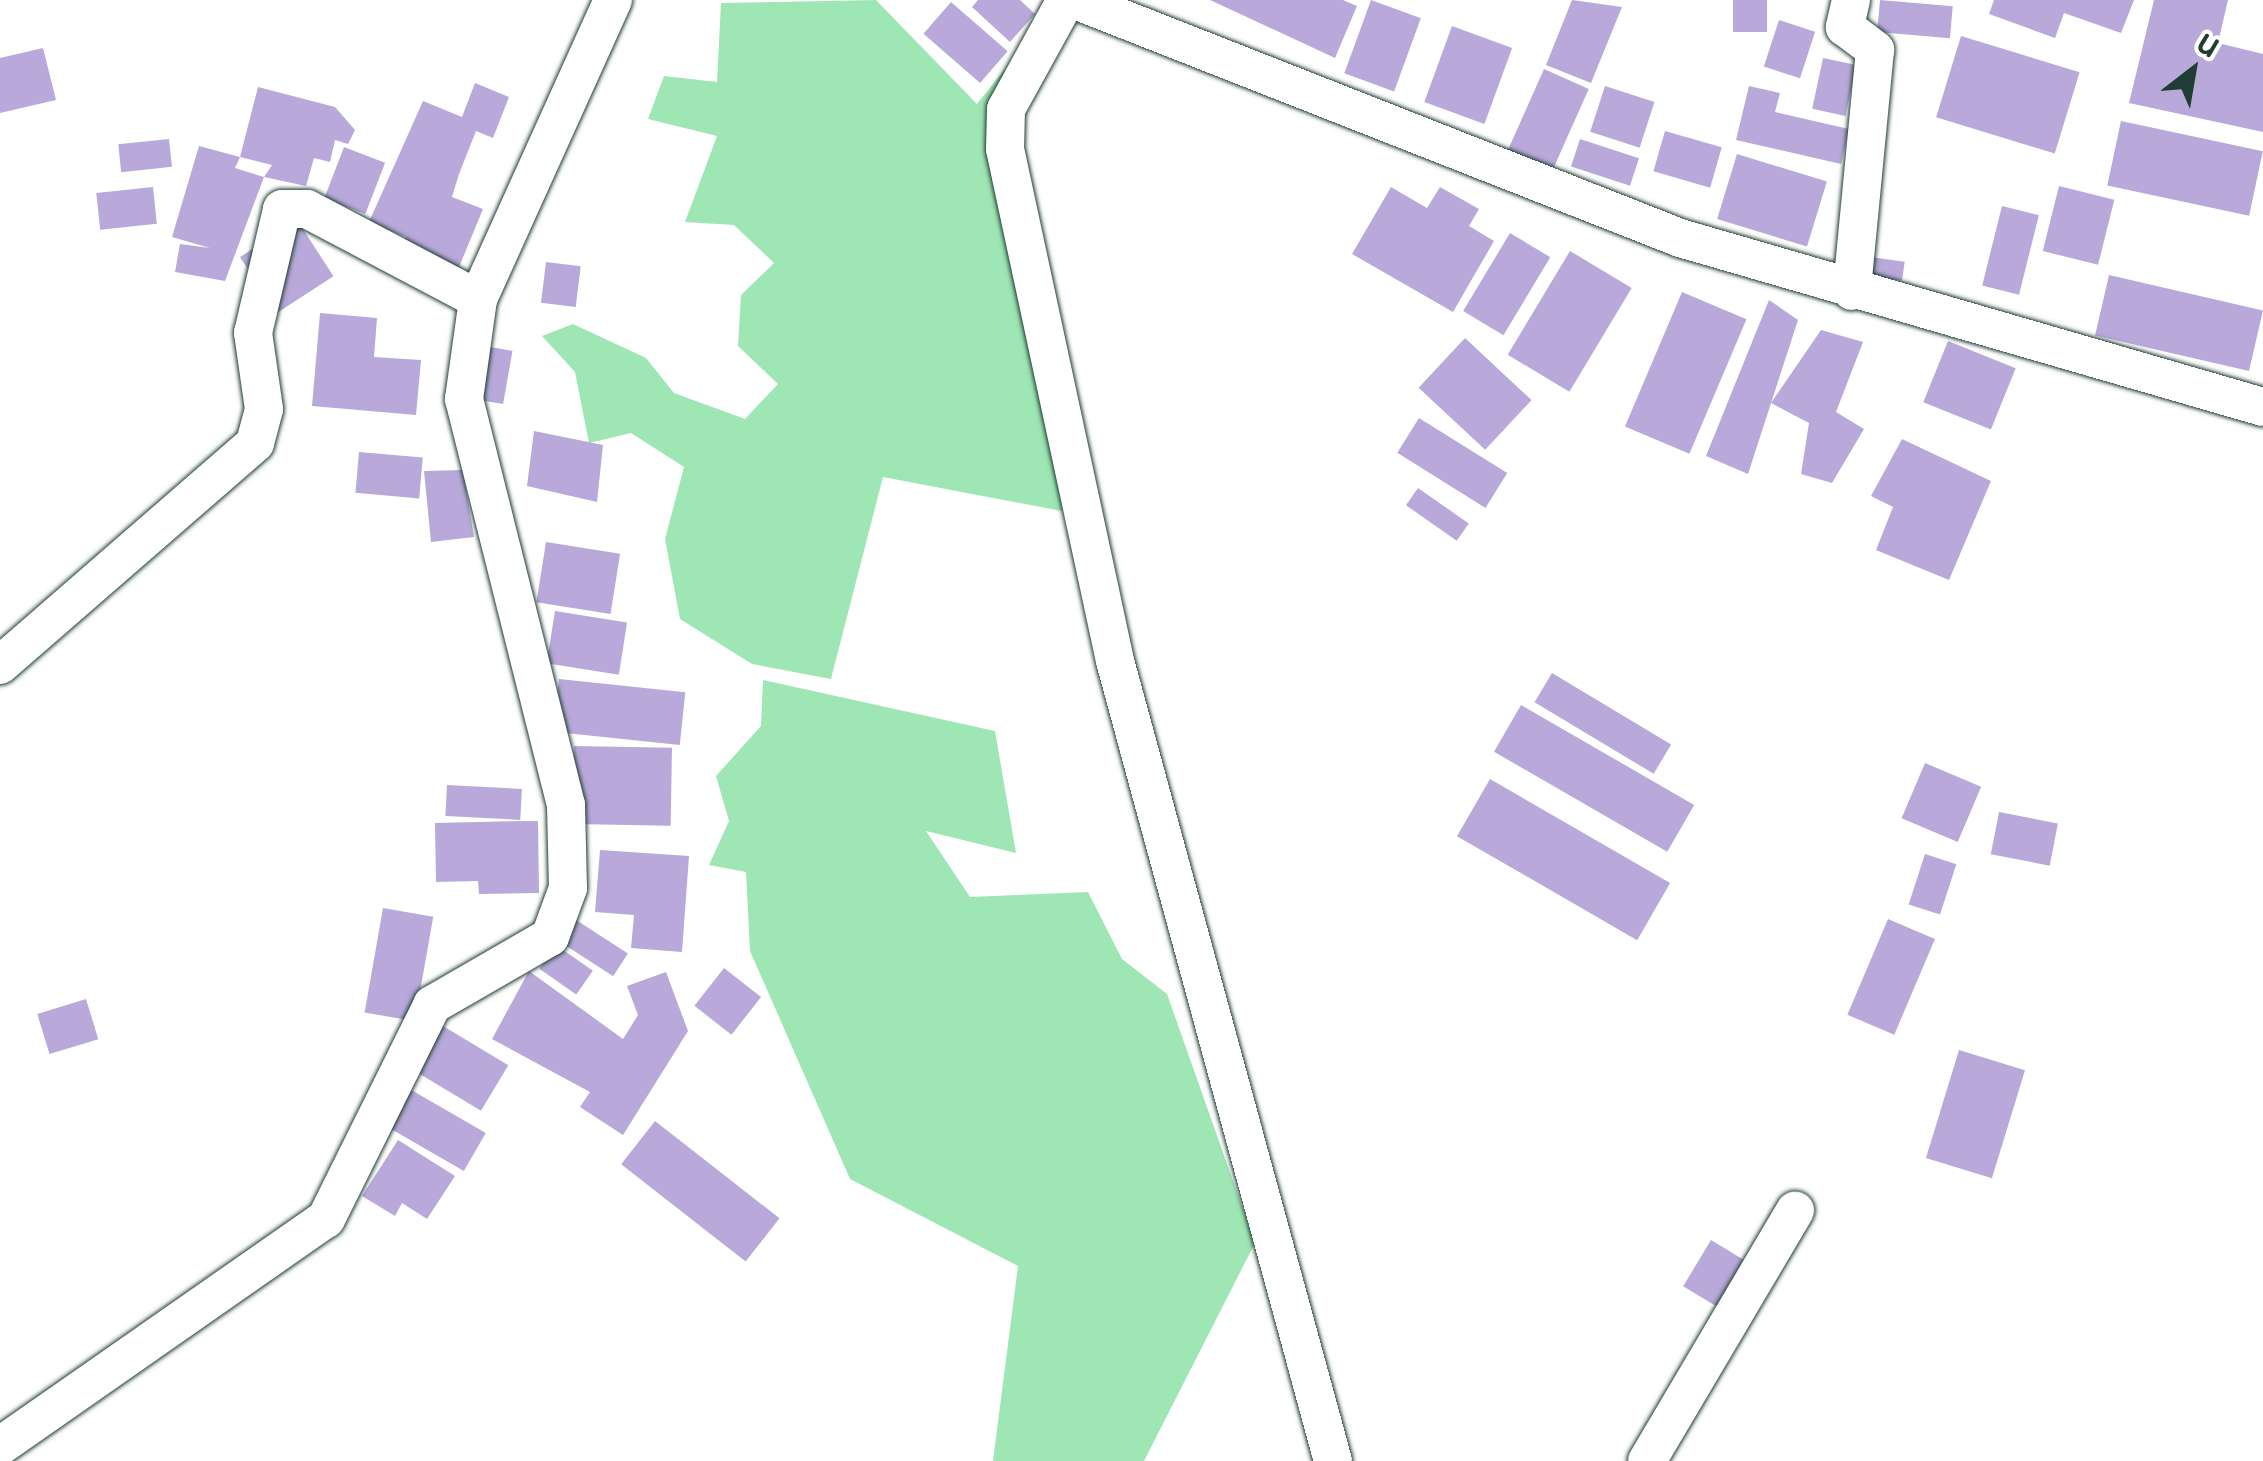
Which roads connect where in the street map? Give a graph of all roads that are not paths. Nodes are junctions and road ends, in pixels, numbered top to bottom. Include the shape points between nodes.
1 (613, 0) edge
2 (1066, 0) edge
3 (1075, 0) edge
4 (1851, 0) edge
5 (1852, 291) junction
6 (478, 299) junction
7 (2263, 407) edge
8 (0, 665) edge
9 (1795, 1211) dead end
10 (0, 1446) edge
11 (1333, 1461) edge
12 (1647, 1461) edge

1 - 6 street
2 - 11 street via 1006,110 1005,150 1115,661
3 - 5 street via 1500,171
4 - 5 street via 1845,27 1875,50
5 - 7 street
6 - 8 street via 307,209 282,210 253,333 264,409 255,442
6 - 10 street via 464,399 566,804 568,888 550,938 432,1005 326,1219
9 - 12 street

